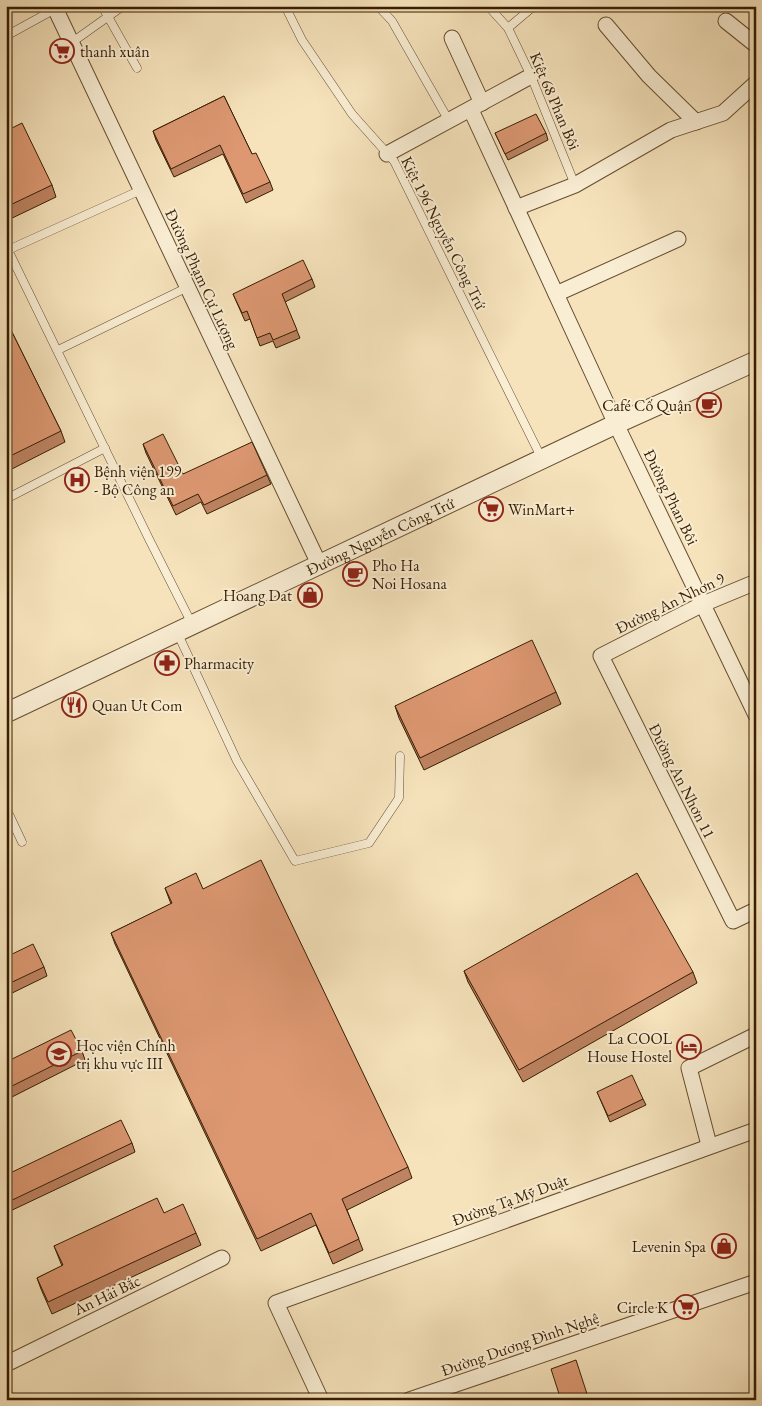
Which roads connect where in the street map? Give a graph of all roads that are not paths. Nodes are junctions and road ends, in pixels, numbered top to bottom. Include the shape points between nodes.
1 (102, 6) edge
2 (123, 6) edge
3 (285, 6) edge
4 (378, 6) edge
5 (488, 6) edge
6 (534, 6) edge
7 (54, 8) edge
8 (109, 16) junction
9 (726, 21) dead end
10 (606, 25) dead end
11 (508, 28) junction
12 (6, 36) edge
13 (452, 38) dead end
14 (71, 43) junction
15 (756, 45) edge
16 (137, 68) dead end
17 (531, 76) junction
18 (756, 83) edge
19 (477, 107) junction
20 (450, 121) junction
21 (696, 122) junction
22 (387, 154) junction
23 (575, 185) junction
24 (141, 190) junction
25 (516, 208) junction
26 (678, 239) dead end
27 (188, 287) junction
28 (556, 294) junction
29 (58, 350) junction
30 (756, 361) edge
31 (616, 424) junction
32 (105, 448) junction
33 (542, 459) junction
34 (6, 498) edge
35 (320, 566) junction
36 (756, 582) edge
37 (702, 604) junction
38 (185, 628) junction
39 (601, 656) joint
40 (6, 713) edge
41 (756, 715) edge
42 (400, 756) dead end
43 (6, 808) edge
44 (22, 842) dead end
45 (756, 910) edge
46 (756, 1035) edge
47 (756, 1130) edge
48 (709, 1145) junction
49 (222, 1258) dead end
50 (756, 1282) edge
51 (6, 1364) edge
52 (321, 1400) edge
53 (409, 1400) edge

1 - 8 lane
2 - 8 lane
3 - 22 lane, Kiệt 196 Nguyễn Công Trứ via 302,40 352,114
4 - 20 lane via 392,21
5 - 11 lane, Kiệt 68 Phan Bôi
6 - 11 lane
7 - 12 lane
7 - 14 street, Đường Phạm Cự Lượng
8 - 14 lane
8 - 16 lane
9 - 15 street
10 - 21 street via 649,76
11 - 17 lane, Kiệt 68 Phan Bôi
13 - 19 street, Đường Phan Bôi
14 - 24 street, Đường Phạm Cự Lượng
17 - 19 street
17 - 23 lane, Kiệt 68 Phan Bôi
18 - 21 street via 723,113
19 - 20 street
19 - 25 street, Đường Phan Bôi
20 - 22 street
21 - 23 street via 671,130
22 - 33 lane, Kiệt 196 Nguyễn Công Trứ via 394,161
23 - 25 street
24 - 27 street, Đường Phạm Cự Lượng
24 - 29 lane via 8,250
25 - 28 street, Đường Phan Bôi
26 - 28 street
27 - 29 lane
27 - 35 street, Đường Phạm Cự Lượng
28 - 31 street, Đường Phan Bôi
29 - 32 lane
30 - 31 street, Đường Nguyễn Công Trứ
31 - 33 street, Đường Nguyễn Công Trứ
31 - 37 street, Đường Phan Bôi
32 - 34 lane
32 - 38 lane
33 - 35 street, Đường Nguyễn Công Trứ
35 - 38 street, Đường Nguyễn Công Trứ
36 - 37 street, Đường An Nhơn 9
37 - 39 street, Đường An Nhơn 9
37 - 41 street, Đường Phan Bôi
38 - 40 street, Đường Nguyễn Công Trứ
38 - 42 lane via 237,760 295,861 369,843 399,798
39 - 45 street, Đường An Nhơn 11 via 733,921
43 - 44 lane
46 - 48 street via 689,1068
47 - 48 street, Đường Tạ Mỹ Duật
48 - 52 street, Đường Tạ Mỹ Duật via 276,1303
49 - 51 street, An Hải Bắc
50 - 53 street, Đường Dương Đình Nghệ

